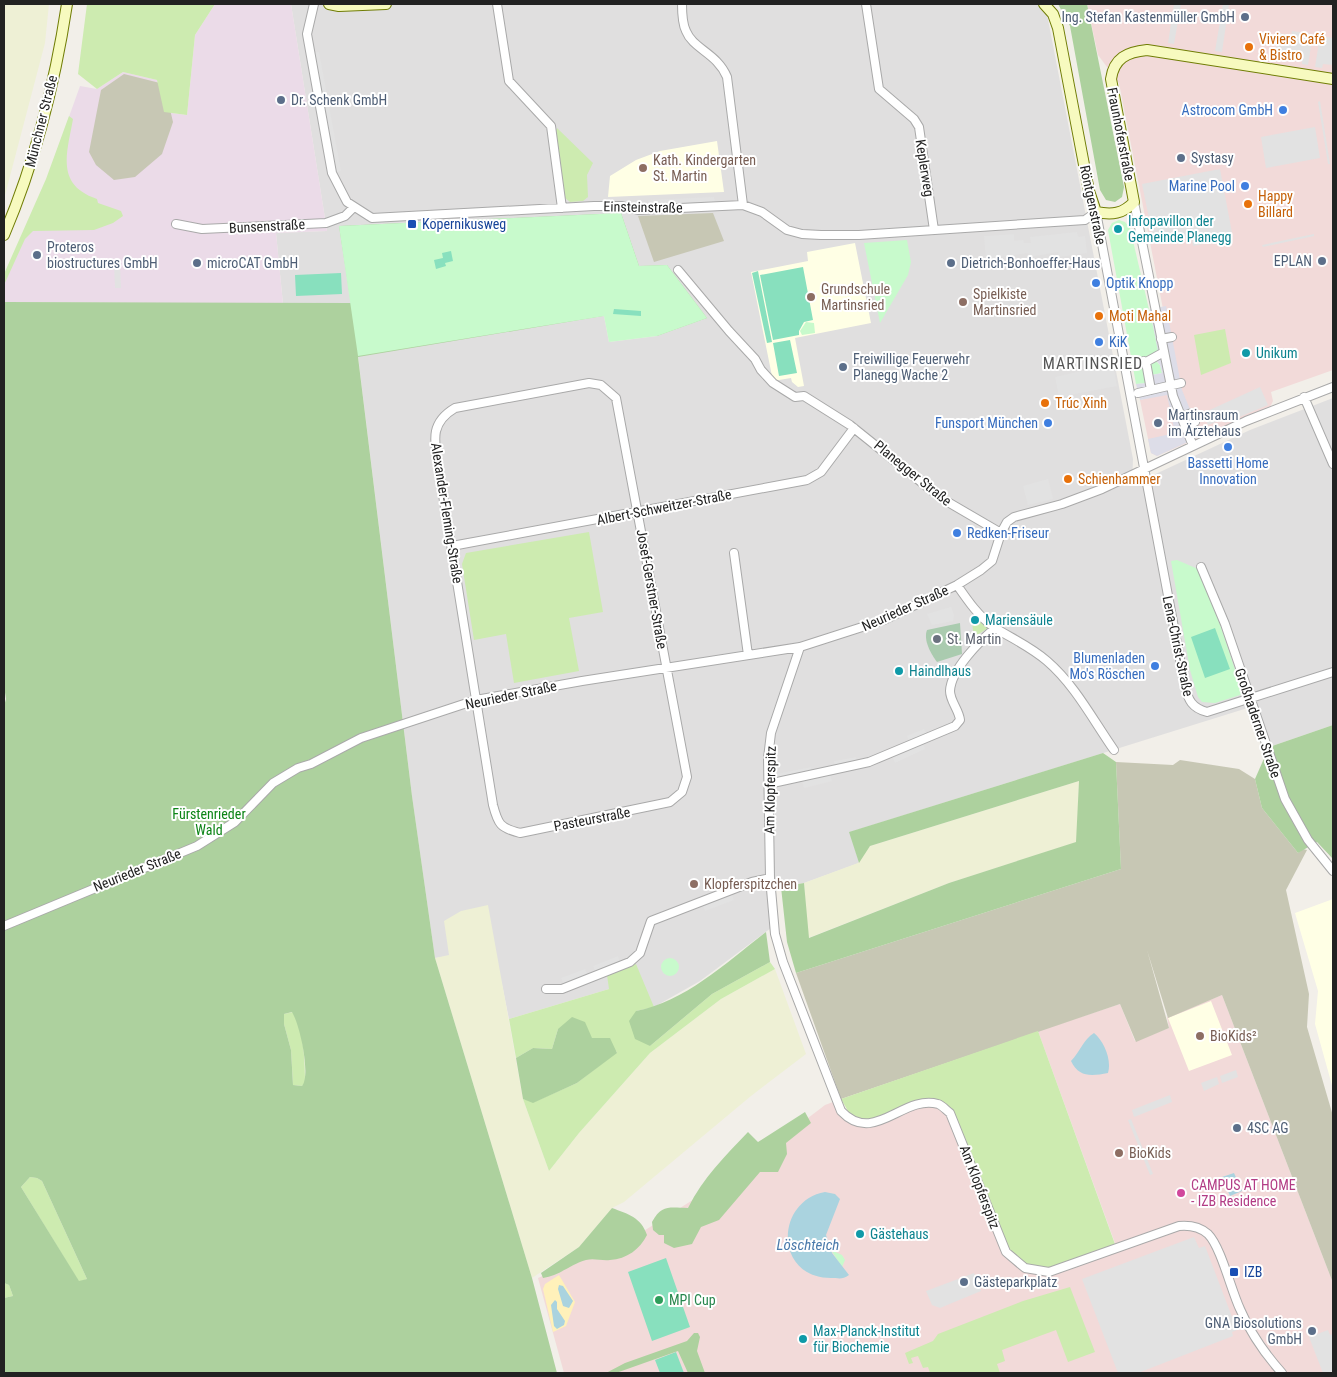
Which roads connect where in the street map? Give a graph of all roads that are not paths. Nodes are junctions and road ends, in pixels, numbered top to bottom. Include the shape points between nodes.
1 (67, 4) edge
2 (314, 4) edge
3 (329, 4) edge
4 (386, 4) edge
5 (497, 4) edge
6 (682, 4) edge
7 (866, 4) edge
8 (1044, 4) edge
9 (1333, 79) edge
10 (1134, 202) junction
11 (743, 204) junction
12 (353, 208) junction
13 (562, 208) junction
14 (1096, 212) junction
15 (176, 224) dead end
16 (934, 230) junction
17 (4, 235) edge
18 (678, 270) dead end
19 (1172, 337) dead end
20 (1161, 345) junction
21 (1181, 383) dead end
22 (1170, 386) junction
23 (1333, 387) edge
24 (1151, 390) junction
25 (1138, 393) dead end
26 (1304, 397) junction
27 (1192, 413) dead end
28 (1182, 417) junction
29 (1195, 422) dead end
30 (1186, 427) junction
31 (854, 428) junction
32 (1190, 444) junction
33 (1333, 464) edge
34 (1144, 469) junction
35 (638, 511) junction
36 (1001, 533) junction
37 (452, 546) junction
38 (734, 553) dead end
39 (1201, 566) dead end
40 (956, 585) junction
41 (995, 628) junction
42 (800, 648) junction
43 (748, 655) junction
44 (667, 668) junction
45 (1333, 672) edge
46 (1250, 699) junction
47 (476, 700) junction
48 (1114, 750) dead end
49 (768, 784) junction
50 (1333, 871) edge
51 (770, 878) junction
52 (4, 926) edge
53 (546, 989) dead end
54 (1282, 1373) edge

1 - 17 street, Münchner Straße via 36,147
2 - 12 street, Einsteinstraße via 307,34 332,173 341,194
3 - 4 street
5 - 13 street via 509,81 551,126
6 - 11 street via 686,32 716,59 727,77
7 - 16 street, Keplerweg via 879,89 914,118 919,127
8 - 14 street, Röntgenstraße via 1053,14 1058,28 1089,191
9 - 10 street, Fraunhoferstraße via 1147,50 1125,55 1112,69 1111,79
10 - 14 street, Einsteinstraße via 1127,210 1117,213
10 - 20 street, Fraunhoferstraße
11 - 13 street, Einsteinstraße via 638,210 622,206
11 - 16 street, Einsteinstraße via 762,212 786,230 802,234 859,235
12 - 13 street, Einsteinstraße via 378,219
12 - 15 street, Bunsenstraße via 345,216 328,223 202,229
14 - 16 street, Einsteinstraße via 1085,220
14 - 34 street, Röntgenstraße
18 - 31 street, Planegger Straße via 773,383 795,397 804,396
19 - 20 street
20 - 22 street, Fraunhoferstraße
20 - 24 street via 1145,362
21 - 22 street
22 - 24 street
22 - 28 street, Fraunhoferstraße
23 - 26 street
24 - 25 street
26 - 32 street
26 - 33 street
27 - 28 street
28 - 30 street, Fraunhoferstraße
29 - 30 street
30 - 32 street, Fraunhoferstraße
31 - 35 street, Albert-Schweitzer-Straße via 821,472 807,480
31 - 36 street, Planegger Straße via 941,498
32 - 34 street
34 - 36 street via 1080,498 1014,517
34 - 46 street, Lena-Christ-Straße via 1190,704 1207,712
35 - 37 street, Albert-Schweitzer-Straße
35 - 37 street, Alexander-Fleming-Straße via 616,398 602,385 589,383 454,408 443,415 435,430
35 - 44 street, Josef-Gerstner-Straße
36 - 40 street, Neurieder Straße via 992,561
37 - 47 street, Alexander-Fleming-Straße
38 - 43 street
39 - 46 street, Großhaderner Straße
40 - 41 street via 979,615
40 - 42 street, Neurieder Straße via 876,623
41 - 48 street via 1014,637 1047,662 1081,700
41 - 49 street via 966,656 950,690 960,720 955,726 869,762
42 - 43 street, Neurieder Straße
42 - 49 street, Am Klopferspitz via 772,733
43 - 44 street, Neurieder Straße
44 - 47 street, Neurieder Straße
44 - 47 street, Pasteurstraße via 687,777 682,792 670,802 520,833 504,830 497,820
45 - 46 street, Lena-Christ-Straße
46 - 50 street, Großhaderner Straße via 1285,799 1308,840
47 - 52 street, Neurieder Straße via 344,745 273,783 235,822 197,846
49 - 51 street, Am Klopferspitz
51 - 53 street via 650,921 640,953 630,962 562,989
51 - 54 street, Am Klopferspitz via 775,934 783,962 836,1103 848,1119 858,1123 876,1122 919,1104 938,1104 950,1113 1006,1252 1025,1268 1049,1272 1179,1226 1203,1230 1213,1241 1240,1310

